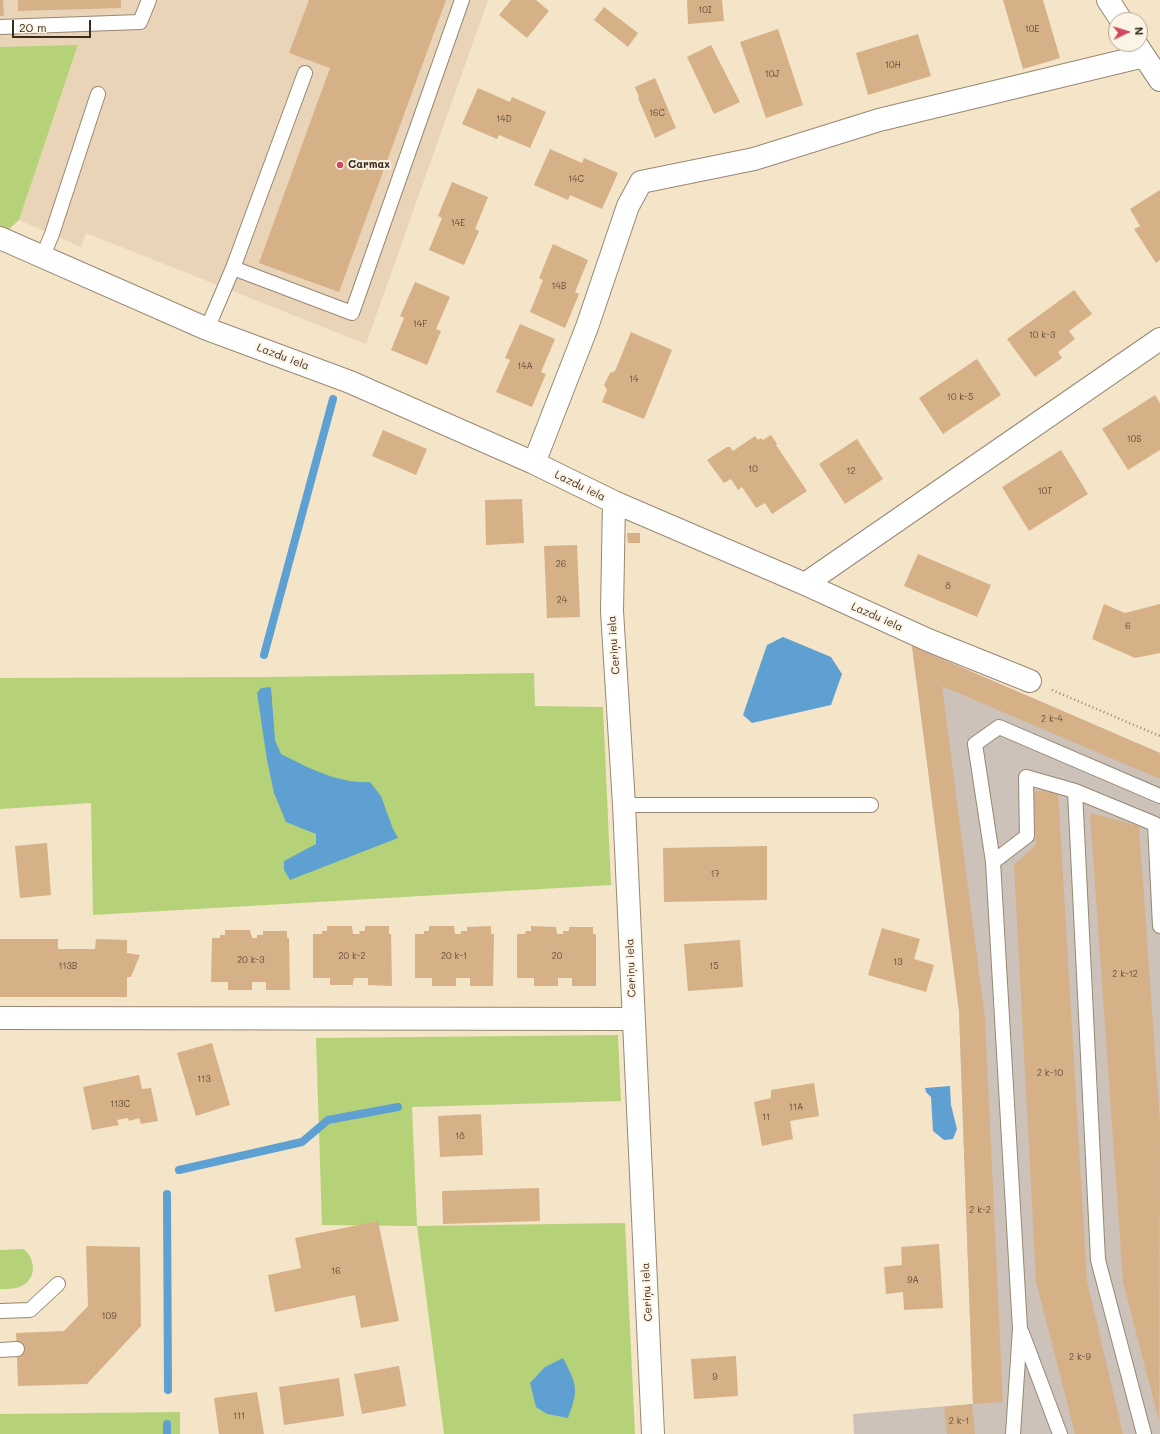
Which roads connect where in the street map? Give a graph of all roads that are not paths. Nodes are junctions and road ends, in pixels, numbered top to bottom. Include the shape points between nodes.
1 (149, 0) edge
2 (462, 0) edge
3 (1108, 0) edge
4 (1116, 12) edge
5 (0, 27) edge
6 (1133, 52) edge
7 (1141, 52) edge
8 (305, 73) dead end
9 (1160, 80) edge
10 (98, 94) dead end
11 (0, 238) edge
12 (42, 258) junction
13 (233, 268) junction
14 (207, 329) junction
15 (1160, 339) edge
16 (534, 464) junction
17 (614, 502) junction
18 (805, 584) junction
19 (1030, 681) road end
20 (1075, 791) junction
21 (1160, 796) edge
22 (871, 805) dead end
23 (624, 806) junction
24 (993, 862) junction
25 (1160, 926) edge
26 (0, 1018) edge
27 (633, 1019) junction
28 (58, 1284) dead end
29 (0, 1311) edge
30 (1020, 1329) junction
31 (17, 1349) dead end
32 (0, 1350) edge
33 (653, 1434) edge
34 (1013, 1434) edge
35 (1060, 1434) edge
36 (1144, 1434) edge

1 - 5 lane via 140,22
2 - 13 lane via 352,313
3 - 4 street
6 - 16 street via 879,120 754,159 641,182 628,206 587,327
7 - 9 street
8 - 13 lane
10 - 12 lane
11 - 12 street, Lazdu iela
12 - 14 street, Lazdu iela
13 - 14 lane
14 - 16 street, Lazdu iela via 350,382
15 - 18 street
16 - 17 street, Lazdu iela
17 - 18 street, Lazdu iela
17 - 23 street, Ceriņu iela via 612,611
18 - 19 street, Lazdu iela via 928,640
20 - 24 lane via 1026,777 1027,836
20 - 25 lane via 1155,824
20 - 36 lane via 1098,1260
21 - 24 lane via 999,728 974,744
22 - 23 lane
23 - 27 street, Ceriņu iela
24 - 30 lane
26 - 27 street
27 - 33 street, Ceriņu iela
28 - 29 lane via 30,1310
30 - 34 lane
30 - 35 lane
31 - 32 lane

